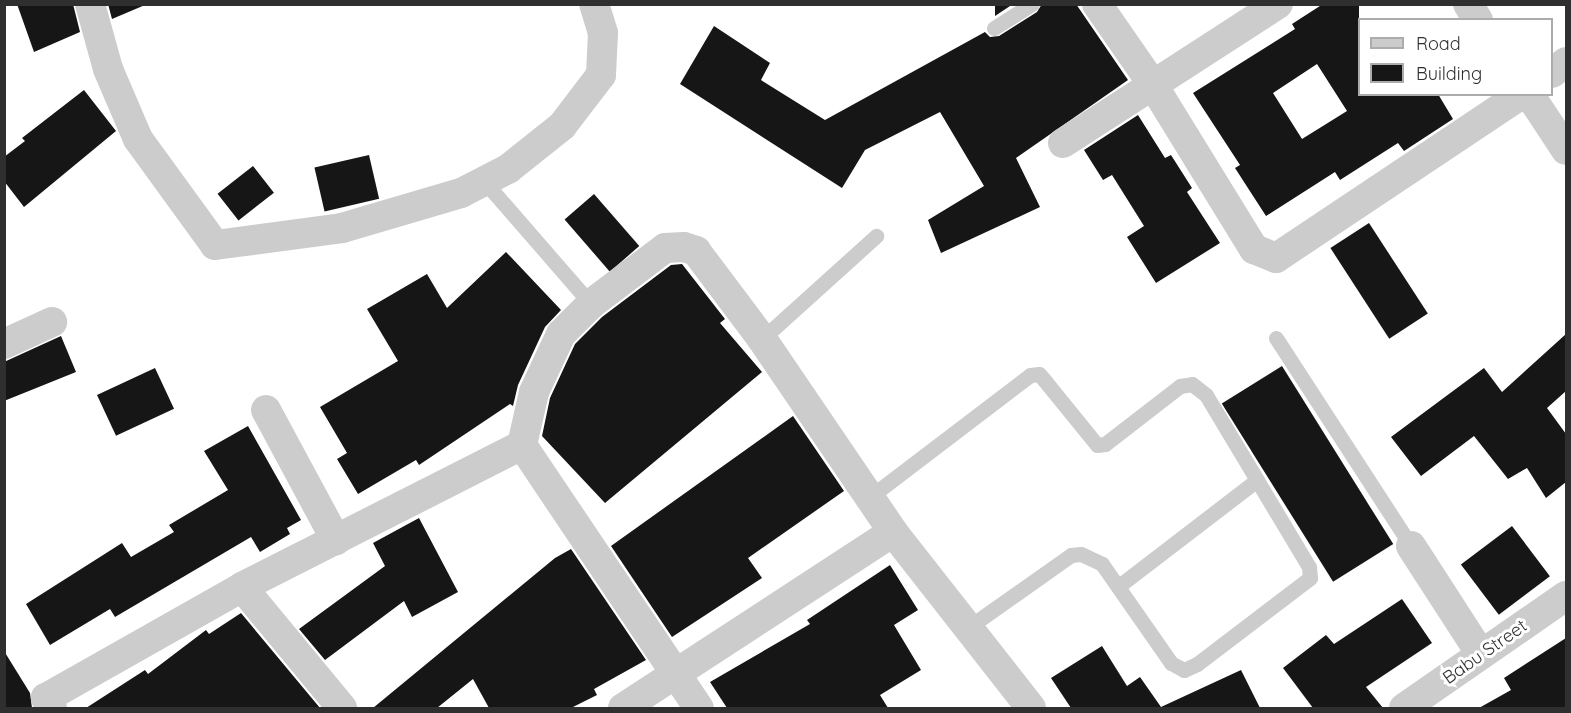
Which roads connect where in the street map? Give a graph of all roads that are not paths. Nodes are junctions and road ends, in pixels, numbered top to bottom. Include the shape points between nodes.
1 (90, 4) edge
2 (594, 4) edge
3 (1032, 4) edge
4 (1097, 4) edge
5 (1278, 4) edge
6 (1468, 4) edge
7 (1477, 18) edge
8 (994, 28) dead end
9 (1566, 62) edge
10 (1553, 72) edge
11 (1153, 85) junction
12 (1519, 96) edge
13 (1530, 96) edge
14 (1063, 143) dead end
15 (1566, 150) edge
16 (484, 181) junction
17 (876, 236) dead end
18 (591, 304) junction
19 (52, 322) dead end
20 (1276, 338) dead end
21 (762, 339) junction
22 (4, 344) edge
23 (266, 410) dead end
24 (522, 445) junction
25 (1257, 480) junction
26 (870, 498) junction
27 (893, 532) junction
28 (336, 540) junction
29 (1411, 546) joint
30 (1119, 586) junction
31 (242, 588) junction
32 (1566, 596) edge
33 (969, 627) junction
34 (1481, 654) junction
35 (677, 674) junction
36 (1412, 706) edge
37 (52, 708) edge
38 (342, 708) edge
39 (623, 708) edge
40 (699, 708) edge
41 (1031, 708) edge

1 - 16 street via 108,69 138,139 215,245 342,228 461,193
2 - 16 street via 603,33 601,75 562,126 508,169
3 - 8 lane
4 - 11 street
5 - 11 street
6 - 7 street
9 - 10 street
11 - 12 street via 1254,249 1276,258
11 - 14 street
13 - 15 street
16 - 18 lane
17 - 21 lane
18 - 21 street via 665,248 684,247 704,258
18 - 24 street via 561,334 547,361 534,392
19 - 22 street
20 - 29 lane
21 - 26 street
23 - 28 street
24 - 28 street
24 - 35 street
25 - 26 lane via 1206,395 1192,384 1180,386 1105,444 1097,445 1039,374 1030,375
25 - 30 lane
25 - 30 lane via 1309,567 1306,584 1184,670 1171,663
26 - 27 street
27 - 33 street
27 - 35 street
28 - 31 street
29 - 34 street
30 - 33 lane via 1092,557 1071,555
31 - 37 street via 46,698
31 - 38 street
32 - 34 street, Babu Street
33 - 41 street
34 - 36 street, Babu Street
35 - 39 street
35 - 40 street

